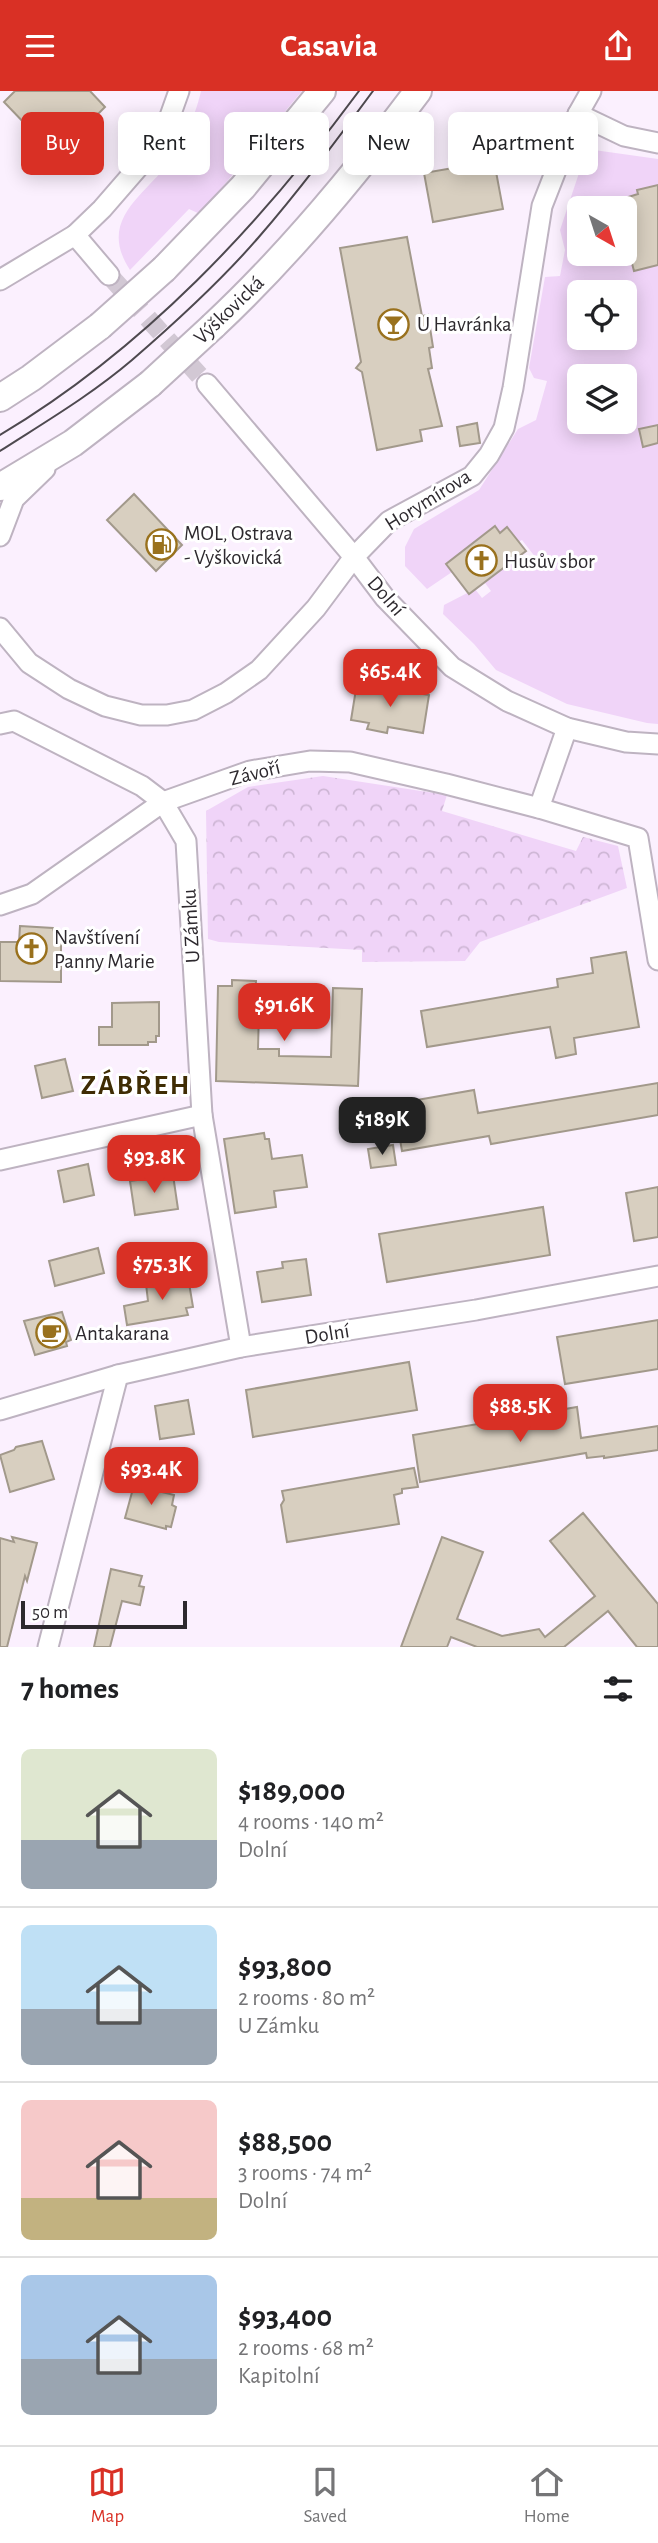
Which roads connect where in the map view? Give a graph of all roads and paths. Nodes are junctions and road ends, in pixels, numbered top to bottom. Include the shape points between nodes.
1 (179, 91) edge
2 (321, 91) edge
3 (418, 91) edge
4 (591, 91) edge
5 (579, 112) edge
6 (598, 124) edge
7 (658, 143) edge
8 (554, 175) edge
9 (75, 235) junction
10 (109, 275) tunnel mouth
11 (0, 280) edge
12 (207, 384) tunnel mouth
13 (0, 398) edge
14 (72, 443) junction
15 (0, 487) edge
16 (0, 536) edge
17 (354, 557) junction
18 (0, 628) edge
19 (0, 724) edge
20 (567, 728) junction
21 (658, 744) edge
22 (163, 802) junction
23 (539, 808) junction
24 (0, 905) edge
25 (658, 960) edge
26 (202, 1115) junction
27 (0, 1160) edge
28 (658, 1276) edge
29 (241, 1347) junction
30 (118, 1375) junction
31 (0, 1411) edge
32 (48, 1647) edge

1 - 9 street via 148,156
2 - 13 street, bridge via 234,196 164,269 100,326
3 - 14 street, Výškovická, bridge via 267,273 150,384
4 - 5 street, Horymírova
6 - 7 street via 624,136
8 - 17 street, Horymírova via 542,206 513,388 503,428 489,455 472,476 389,521
9 - 10 street
9 - 11 street
12 - 17 street, Dolní
14 - 15 street, Výškovická
14 - 16 street via 13,499
17 - 18 street, Horymírova via 316,608 258,670 193,710 141,715 105,706 29,663
17 - 20 street, Dolní via 385,598 452,667 507,701
19 - 22 street via 13,721 142,786
20 - 21 street, Dolní via 626,742
20 - 23 street
22 - 23 street, Závoří via 250,771 310,761 350,762
22 - 24 street, Závoří via 32,894
22 - 26 street, U Zámku via 186,841
23 - 25 street, Závoří via 638,838
26 - 27 street
26 - 29 street, U Zámku
28 - 29 street, Dolní
29 - 30 street, Dolní
30 - 31 street, Dolní
30 - 32 street

